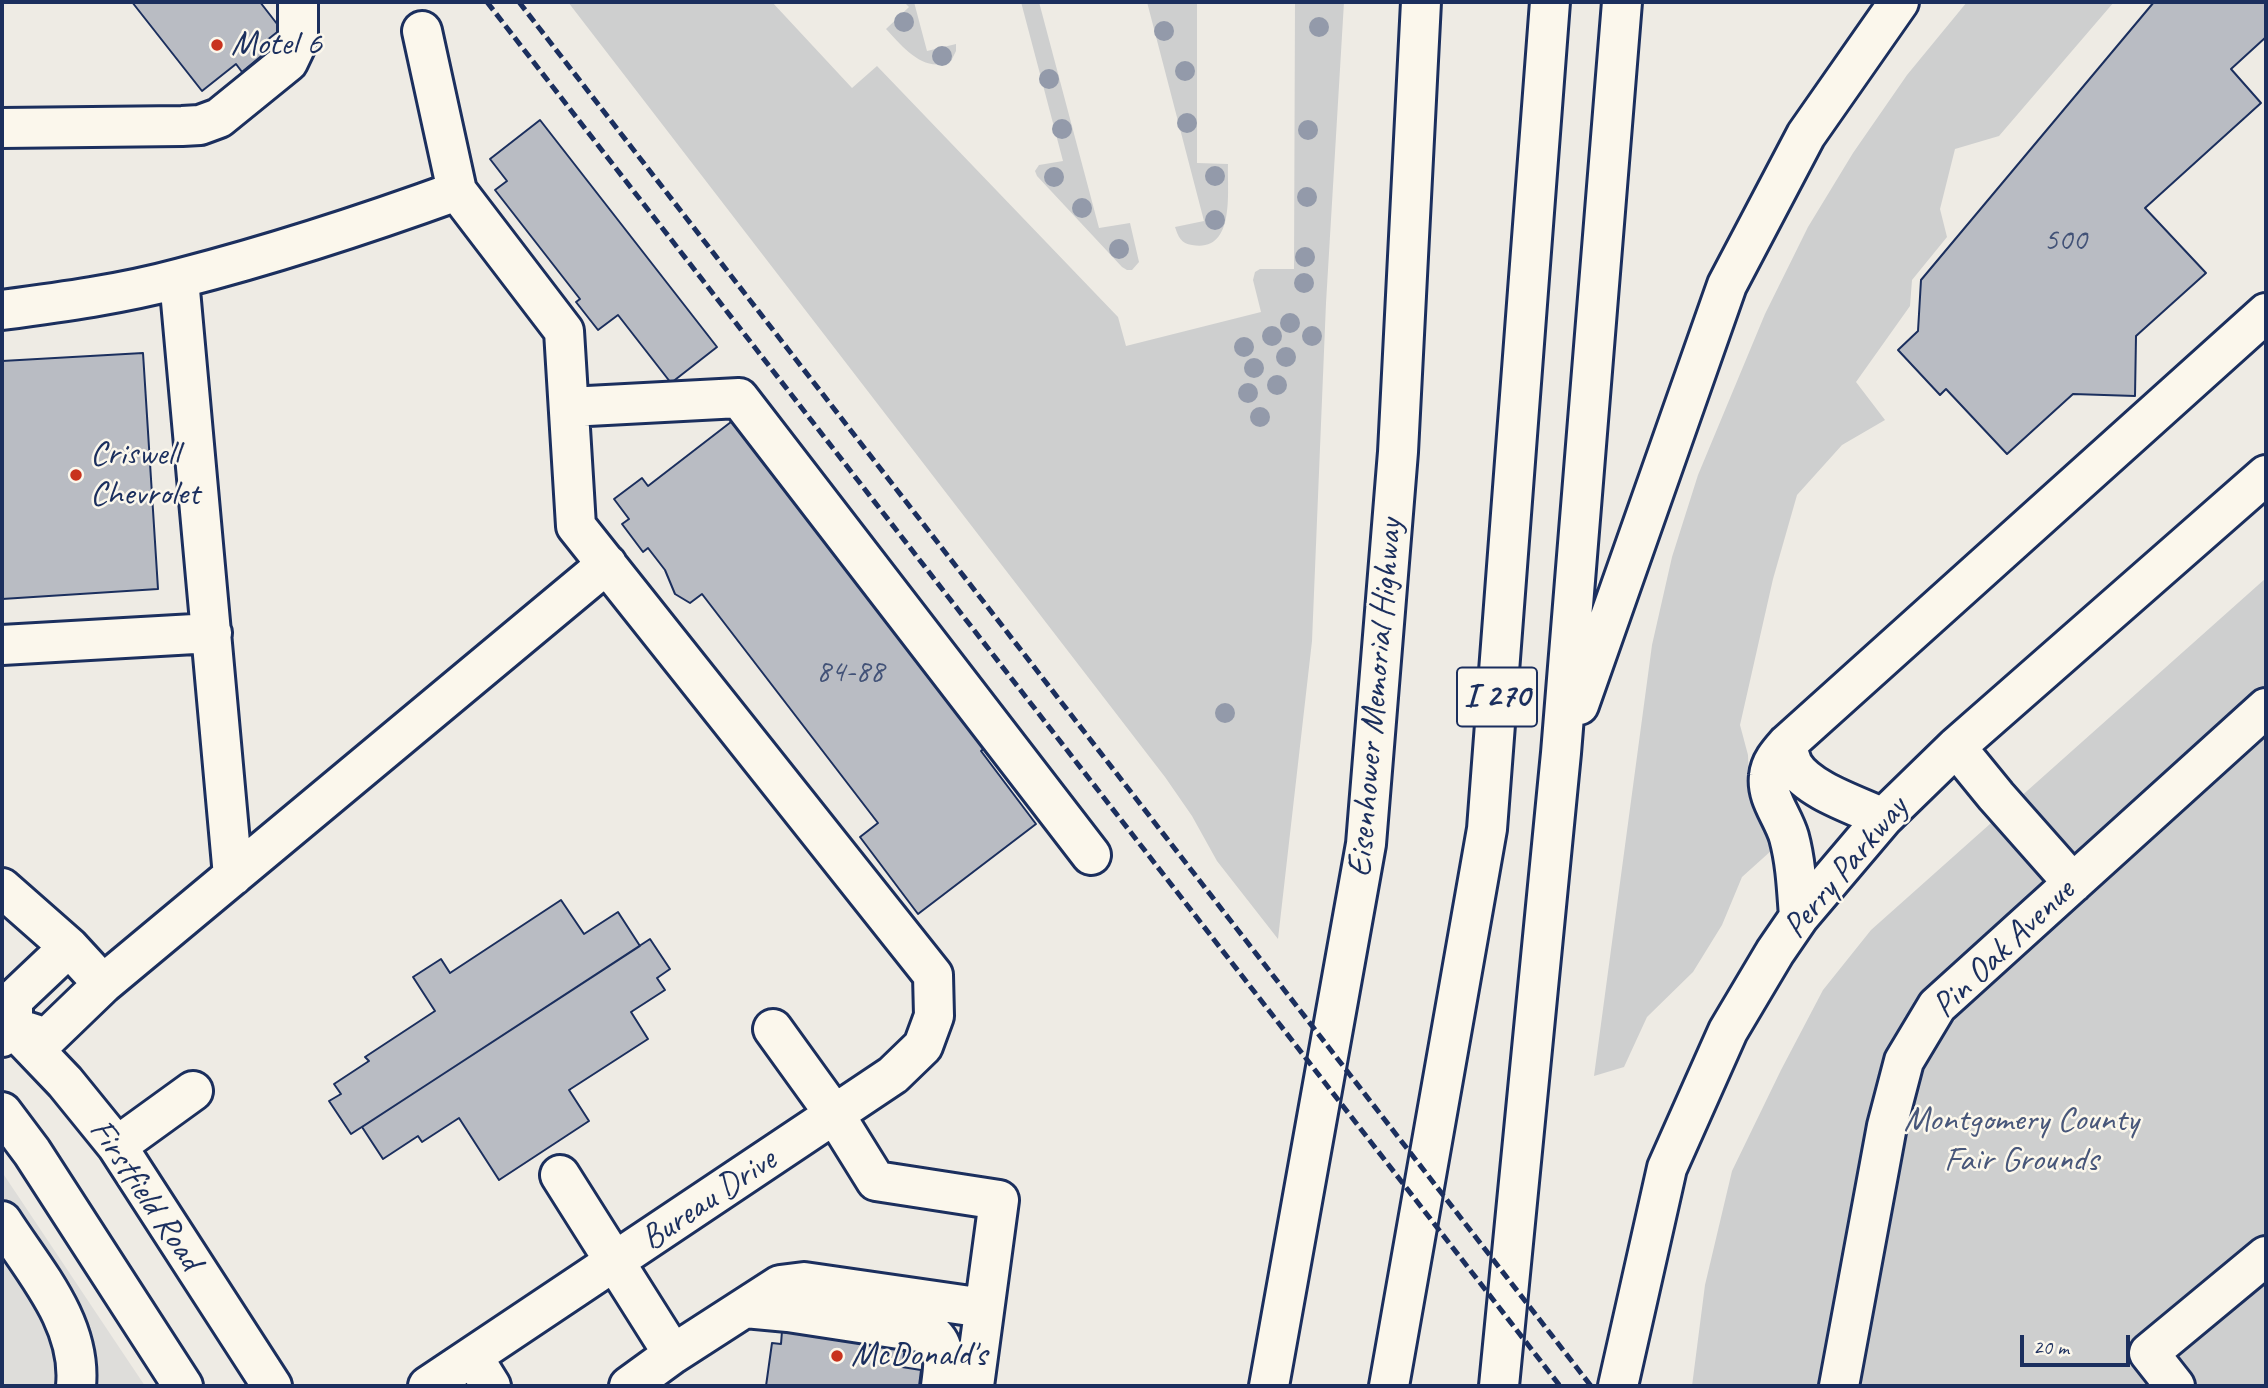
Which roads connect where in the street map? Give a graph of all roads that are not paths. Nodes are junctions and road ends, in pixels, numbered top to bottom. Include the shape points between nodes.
1 (298, 2) edge
2 (1420, 2) edge
3 (1550, 2) edge
4 (1622, 2) edge
5 (1899, 2) edge
6 (422, 31) dead end
7 (2, 128) edge
8 (457, 191) junction
9 (179, 279) junction
10 (2, 310) edge
11 (2266, 313) edge
12 (569, 407) junction
13 (2266, 475) edge
14 (607, 564) junction
15 (212, 633) junction
16 (2, 645) edge
17 (2266, 708) edge
18 (1787, 744) junction
19 (1956, 747) junction
20 (1562, 753) junction
21 (1883, 818) junction
22 (1091, 855) dead end
23 (233, 876) junction
24 (2073, 883) junction
25 (2, 888) edge
26 (1799, 917) junction
27 (69, 947) junction
28 (103, 984) junction
29 (5, 1027) edge
30 (773, 1029) dead end
31 (193, 1091) dead end
32 (2, 1112) edge
33 (835, 1115) junction
34 (117, 1146) junction
35 (561, 1175) dead end
36 (2, 1221) edge
37 (2266, 1256) edge
38 (614, 1264) junction
39 (745, 1308) junction
40 (984, 1308) junction
41 (673, 1354) junction
42 (482, 1371) edge
43 (76, 1386) edge
44 (183, 1386) edge
45 (272, 1386) edge
46 (428, 1386) edge
47 (629, 1386) edge
48 (941, 1386) edge
49 (974, 1386) edge
50 (1269, 1386) edge
51 (1389, 1386) edge
52 (1499, 1386) edge
53 (1618, 1386) edge
54 (1839, 1386) edge
55 (2175, 1386) edge

1 - 7 main road via 298,41 288,62 219,118 182,126
2 - 50 main road, Eisenhower Memorial Highway via 1398,452 1366,844
3 - 51 main road, I 270 via 1487,829
4 - 20 main road, I 270
5 - 20 main road via 1806,135 1727,285
6 - 8 main road
8 - 9 main road via 319,239
8 - 12 main road via 564,331
9 - 10 main road
9 - 15 main road
11 - 18 main road
12 - 14 main road via 576,526
12 - 22 main road via 739,398
13 - 19 main road, Perry Parkway
14 - 23 main road
14 - 33 main road, Bureau Drive via 933,975 934,1016 923,1046 893,1075
15 - 16 main road
15 - 23 main road
17 - 24 main road, Pin Oak Avenue
18 - 21 main road via 1791,762 1801,776
18 - 26 main road via 1771,765 1769,790 1790,839
19 - 21 main road, Perry Parkway
19 - 24 main road
20 - 52 main road, I 270
21 - 26 main road, Perry Parkway
23 - 28 main road
24 - 54 main road, Pin Oak Avenue via 1937,1006 1904,1061 1887,1126
25 - 27 main road
26 - 53 main road, Perry Parkway via 1728,1031 1667,1168
27 - 28 main road
27 - 29 main road via 13,1000
28 - 29 main road via 47,1038
29 - 34 main road, Firstfield Road via 65,1082
30 - 33 main road
31 - 34 main road
32 - 44 main road, Firstfield Road
33 - 38 main road, Bureau Drive
33 - 40 main road via 876,1181 999,1200
34 - 45 main road, Firstfield Road
35 - 38 main road
36 - 43 main road via 70,1331 76,1352
37 - 55 main road via 2149,1353
38 - 41 main road
38 - 42 main road, Bureau Drive
39 - 40 main road via 780,1285 804,1282
39 - 41 main road
39 - 48 main road via 932,1335 940,1341 943,1354
40 - 49 main road
41 - 47 main road
42 - 46 main road, Bureau Drive

